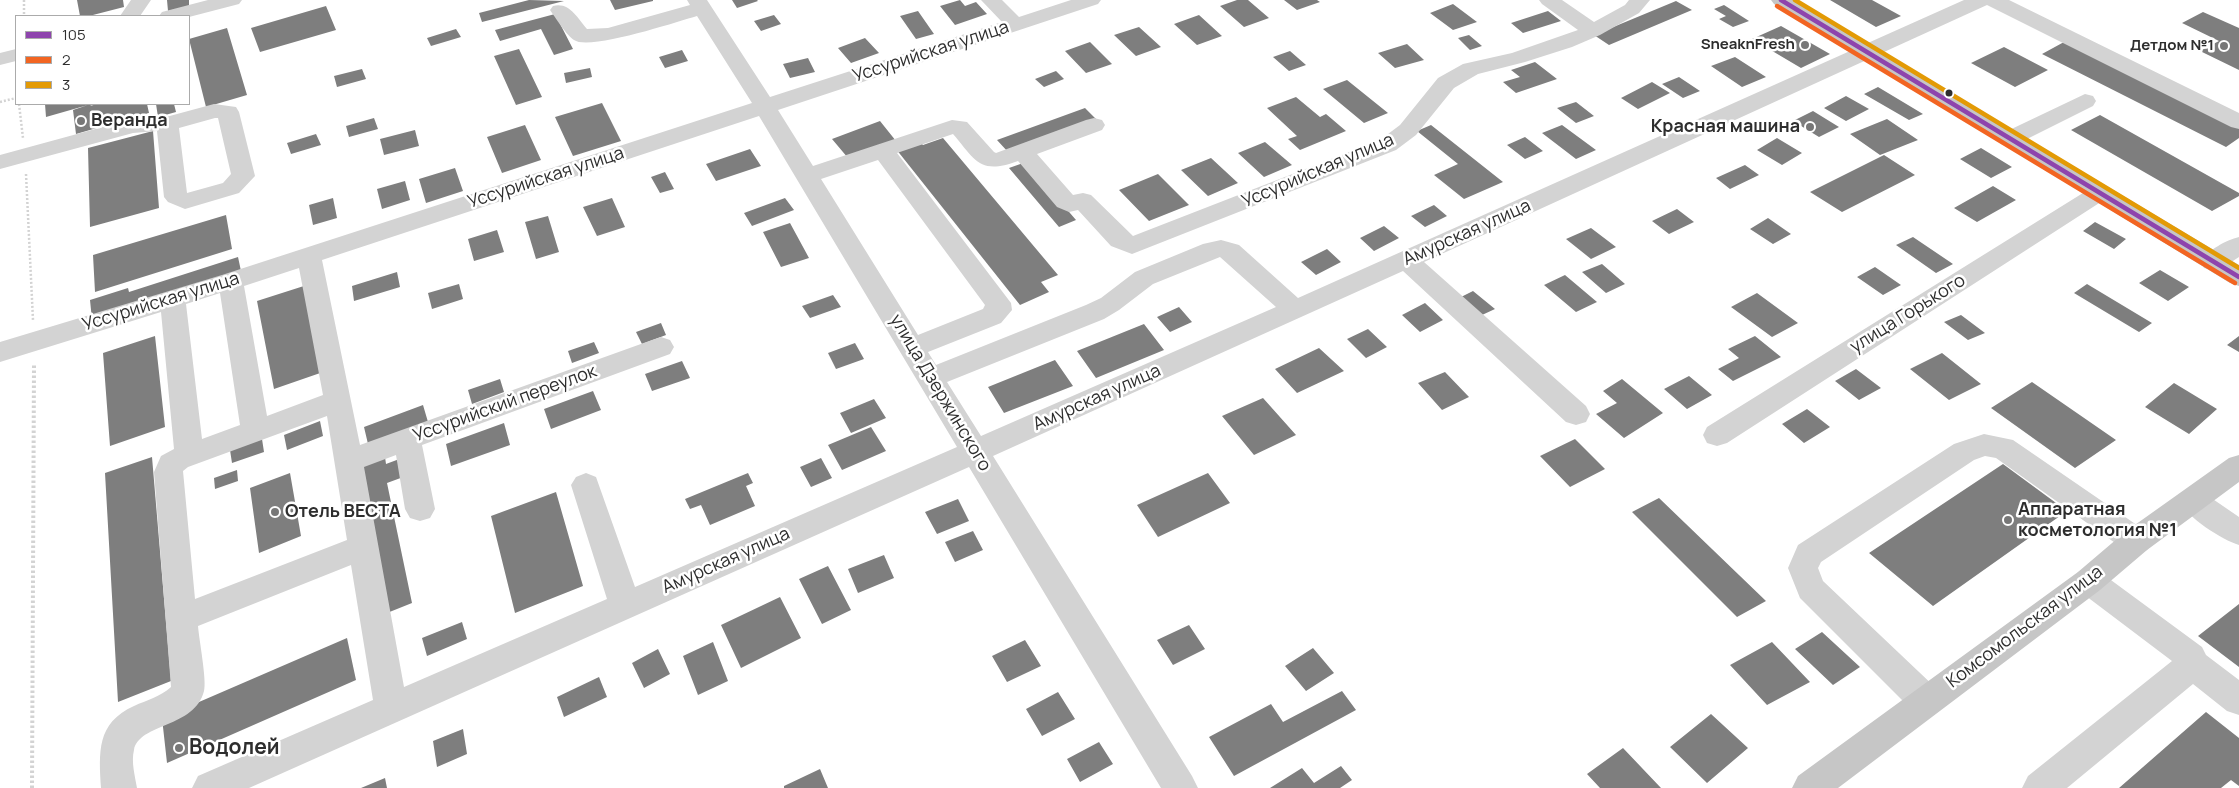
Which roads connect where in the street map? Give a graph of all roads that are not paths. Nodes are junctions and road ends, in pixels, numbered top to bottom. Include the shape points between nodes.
1 (140, 0) edge
2 (232, 0) edge
3 (991, 0) edge
4 (1091, 0) edge
5 (1549, 0) edge
6 (1781, 0) edge
7 (1929, 0) edge
8 (1981, 0) edge
9 (1993, 0) edge
10 (1630, 3) edge
11 (700, 4) edge
12 (560, 10) dead end
13 (1952, 13) junction
14 (131, 15) edge
15 (173, 15) edge
16 (1015, 24) junction
17 (1593, 31) junction
18 (1866, 52) junction
19 (15, 55) edge
20 (0, 60) edge
21 (2086, 100) dead end
22 (765, 107) junction
23 (2239, 122) edge
24 (167, 124) dead end
25 (1094, 125) dead end
26 (2009, 139) junction
27 (883, 150) junction
28 (1022, 151) junction
29 (0, 162) edge
30 (808, 176) junction
31 (2099, 193) junction
32 (2239, 245) edge
33 (309, 255) junction
34 (1406, 260) junction
35 (2213, 262) junction
36 (2239, 278) edge
37 (231, 281) junction
38 (173, 298) junction
39 (1295, 310) junction
40 (661, 347) dead end
41 (912, 348) junction
42 (0, 352) edge
43 (931, 378) junction
44 (338, 401) junction
45 (1576, 414) dead end
46 (255, 431) junction
47 (1716, 435) dead end
48 (407, 439) junction
49 (976, 452) junction
50 (189, 455) junction
51 (348, 461) junction
52 (2239, 466) edge
53 (586, 485) dead end
54 (2194, 501) junction
55 (420, 509) dead end
56 (2239, 534) edge
57 (2136, 541) junction
58 (362, 547) junction
59 (2089, 581) junction
60 (625, 605) junction
61 (181, 619) junction
62 (2193, 664) junction
63 (2239, 700) edge
64 (1926, 701) junction
65 (391, 707) junction
66 (119, 788) edge
67 (211, 788) edge
68 (1180, 788) edge
69 (1810, 788) edge
70 (2040, 788) edge

1 - 14 street
2 - 15 street
3 - 16 street
4 - 16 street, Уссурийская улица
5 - 17 street
6 - 18 main road
7 - 13 street
8 - 13 street, Амурская улица
9 - 23 street
10 - 17 street, Уссурийская улица
11 - 12 street via 609,34 581,36
11 - 22 street, улица Дзержинского
13 - 18 street, Амурская улица
16 - 22 street, Уссурийская улица
17 - 28 street, Уссурийская улица via 1518,58 1471,69 1446,83 1408,130 1388,145 1138,245 1126,244 1083,201 1069,204 1065,201
18 - 26 main road
18 - 34 street, Амурская улица
19 - 20 street
21 - 26 street
22 - 30 street, улица Дзержинского
22 - 33 street, Уссурийская улица
24 - 29 street via 132,126
25 - 28 street
26 - 31 main road
27 - 28 street via 959,127 988,159
27 - 30 street
27 - 41 street via 998,303 999,310 992,316
30 - 41 street, улица Дзержинского
31 - 35 main road
31 - 47 street, улица Горького
32 - 35 street
33 - 37 street, Уссурийская улица
33 - 44 street
34 - 39 street, Амурская улица
34 - 45 street
35 - 36 main road
37 - 38 street, Уссурийская улица
37 - 46 street
38 - 42 street, Уссурийская улица
38 - 50 street
39 - 43 street via 1230,252 1221,248 1144,278 1095,312
39 - 49 street, Амурская улица
40 - 48 street, Уссурийский переулок
41 - 43 street, улица Дзержинского
43 - 49 street, улица Дзержинского
44 - 46 street
44 - 51 street
46 - 50 street
48 - 51 street, Уссурийский переулок
48 - 55 street
49 - 60 street, Амурская улица
49 - 68 street, улица Дзержинского
50 - 61 street via 178,459 168,472
51 - 58 street
52 - 54 main road, Комсомольская улица
53 - 60 street
54 - 56 street
54 - 57 main road, Комсомольская улица
57 - 59 main road, Комсомольская улица
57 - 64 street via 2003,448 1984,445 1964,452 1809,554 1804,568 1811,589
58 - 61 street
58 - 65 street
59 - 62 street via 2191,657
59 - 64 main road, Комсомольская улица
60 - 65 street, Амурская улица
61 - 66 street via 188,690 184,699 133,722 126,730 117,744
62 - 63 street
62 - 70 street
64 - 69 main road, Комсомольская улица
65 - 67 street, Амурская улица

